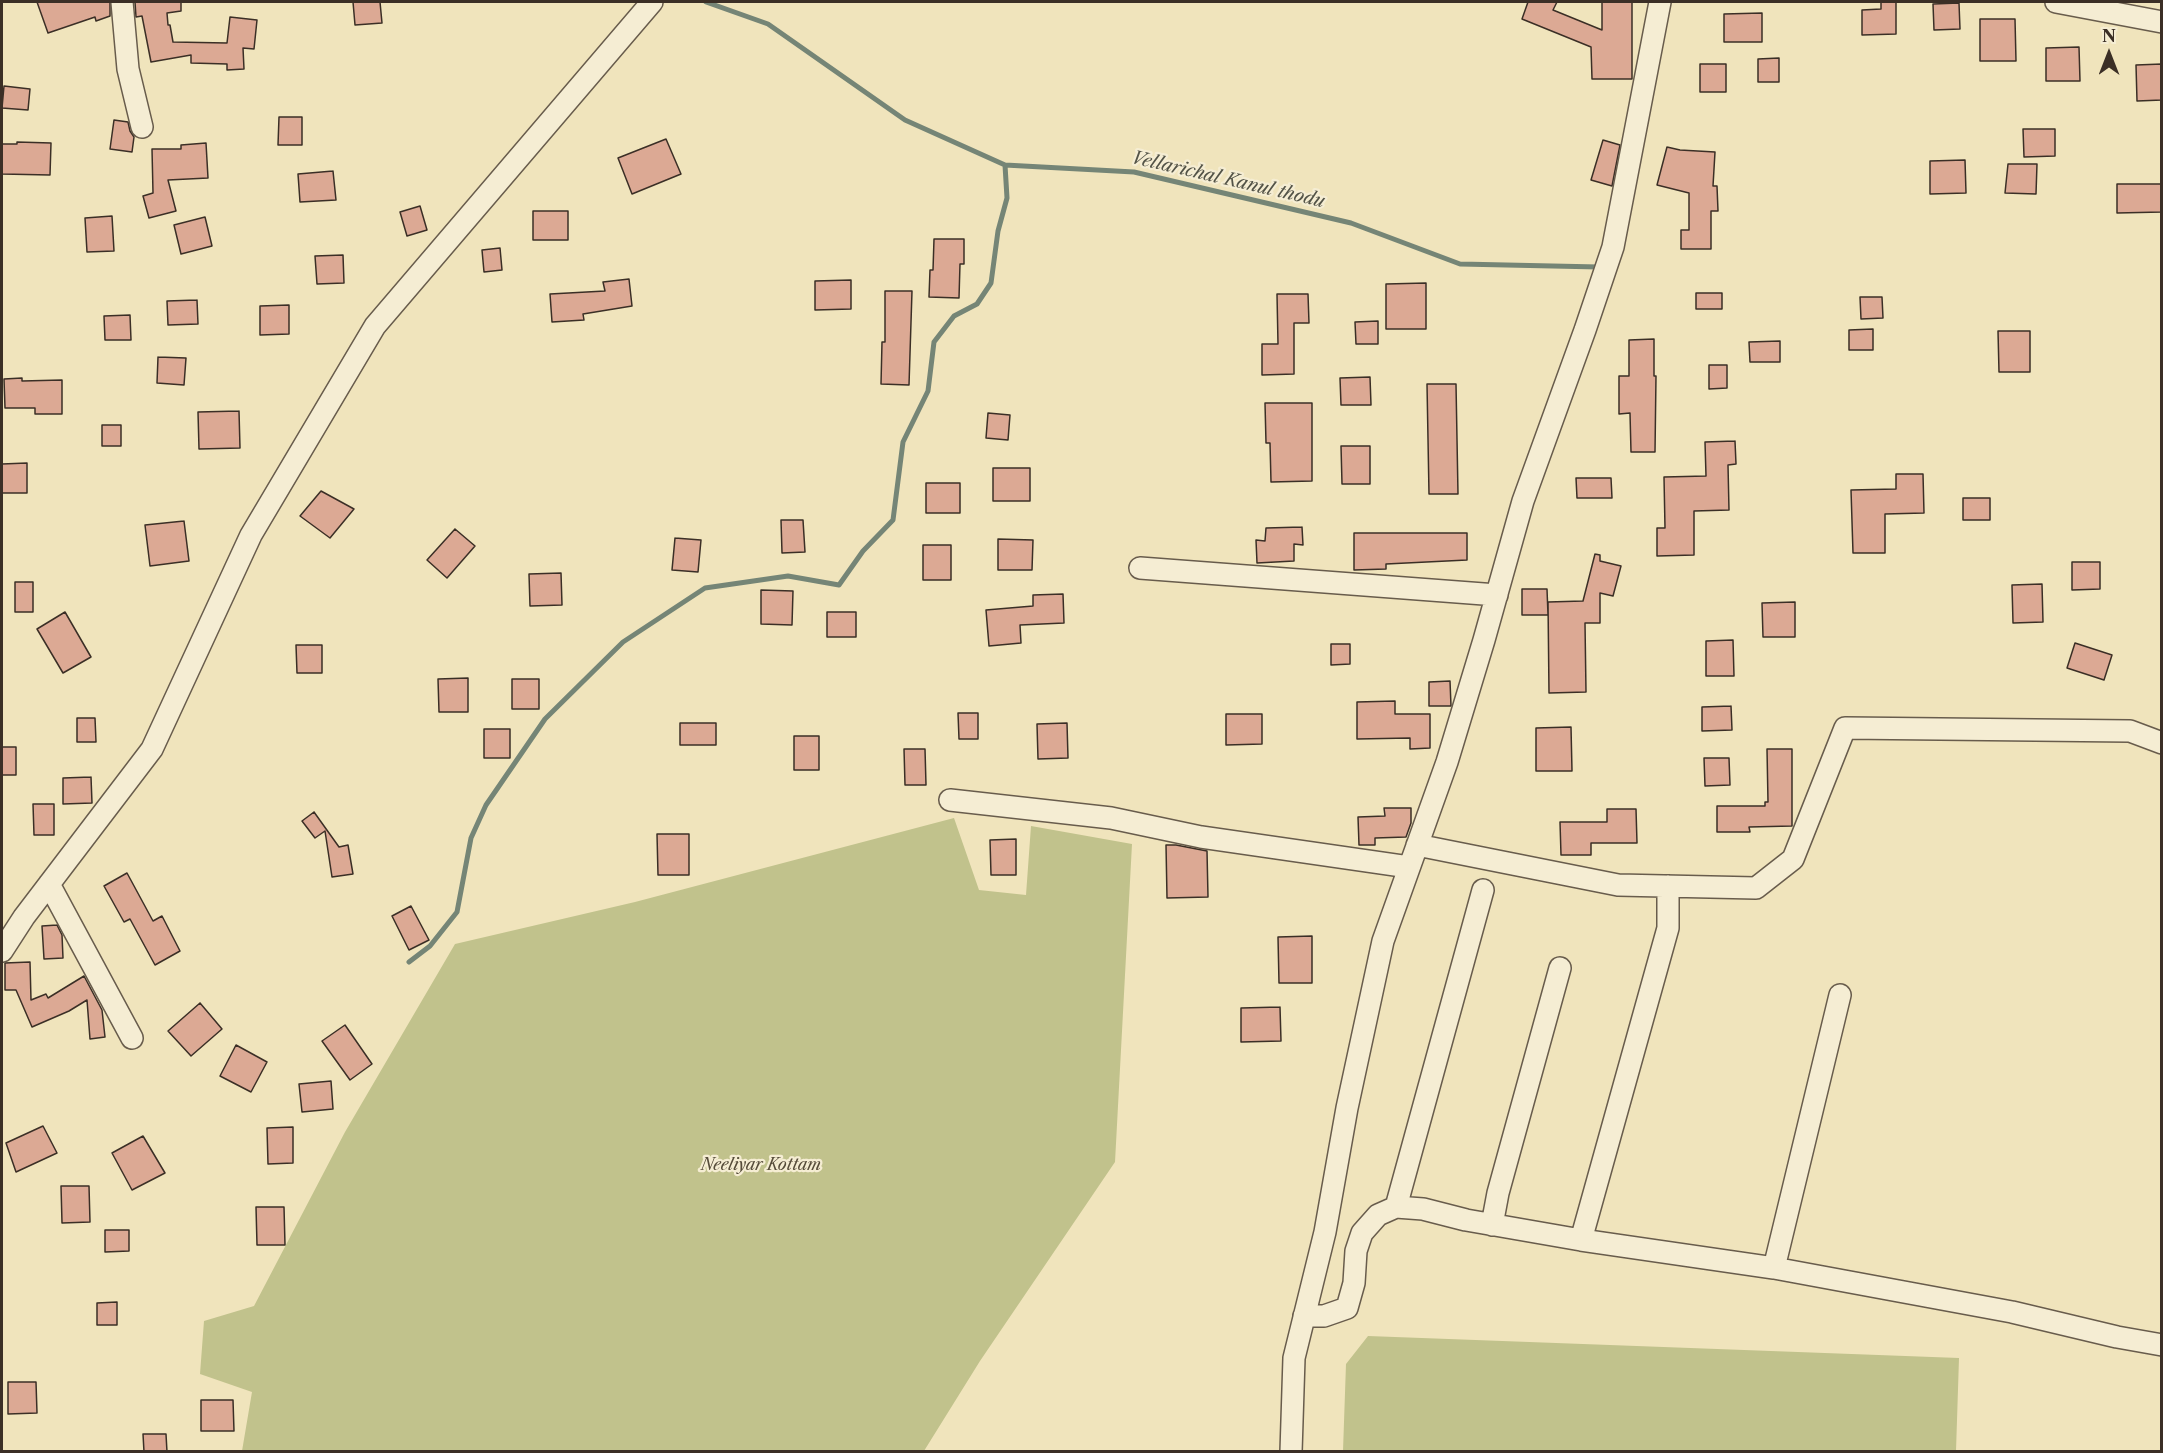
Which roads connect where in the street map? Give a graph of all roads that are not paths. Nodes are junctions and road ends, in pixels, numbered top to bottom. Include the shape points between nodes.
1 (122, 2) edge
2 (652, 2) edge
3 (1660, 2) edge
4 (2056, 2) edge
5 (2162, 22) edge
6 (142, 127) dead end
7 (1140, 568) dead end
8 (1497, 596) junction
9 (2162, 743) edge
10 (950, 800) dead end
11 (1417, 845) junction
12 (1409, 867) junction
13 (49, 884) junction
14 (1668, 886) junction
15 (1483, 890) dead end
16 (2, 951) edge
17 (1560, 968) dead end
18 (1840, 995) dead end
19 (132, 1038) dead end
20 (1396, 1207) junction
21 (1492, 1225) junction
22 (1581, 1240) junction
23 (1774, 1269) junction
24 (1304, 1316) junction
25 (2162, 1345) edge
26 (1291, 1452) edge

1 - 6 street via 128,69
2 - 13 street via 375,326 251,534 152,749
3 - 8 street via 1613,247 1523,501
4 - 5 street
7 - 8 street
8 - 11 street via 1447,762
9 - 14 street via 2130,731 1845,728 1793,859 1755,888
10 - 12 street via 1111,818 1201,837
11 - 12 street
11 - 14 street via 1618,885
12 - 24 street via 1383,941 1325,1232
13 - 16 street
13 - 19 street
14 - 22 street via 1668,928
15 - 20 street
17 - 21 street
18 - 23 street
20 - 21 street via 1423,1209
20 - 24 street via 1378,1215 1362,1233 1347,1308 1324,1316
21 - 22 street
22 - 23 street
23 - 25 street via 2012,1312
24 - 26 street via 1294,1358

